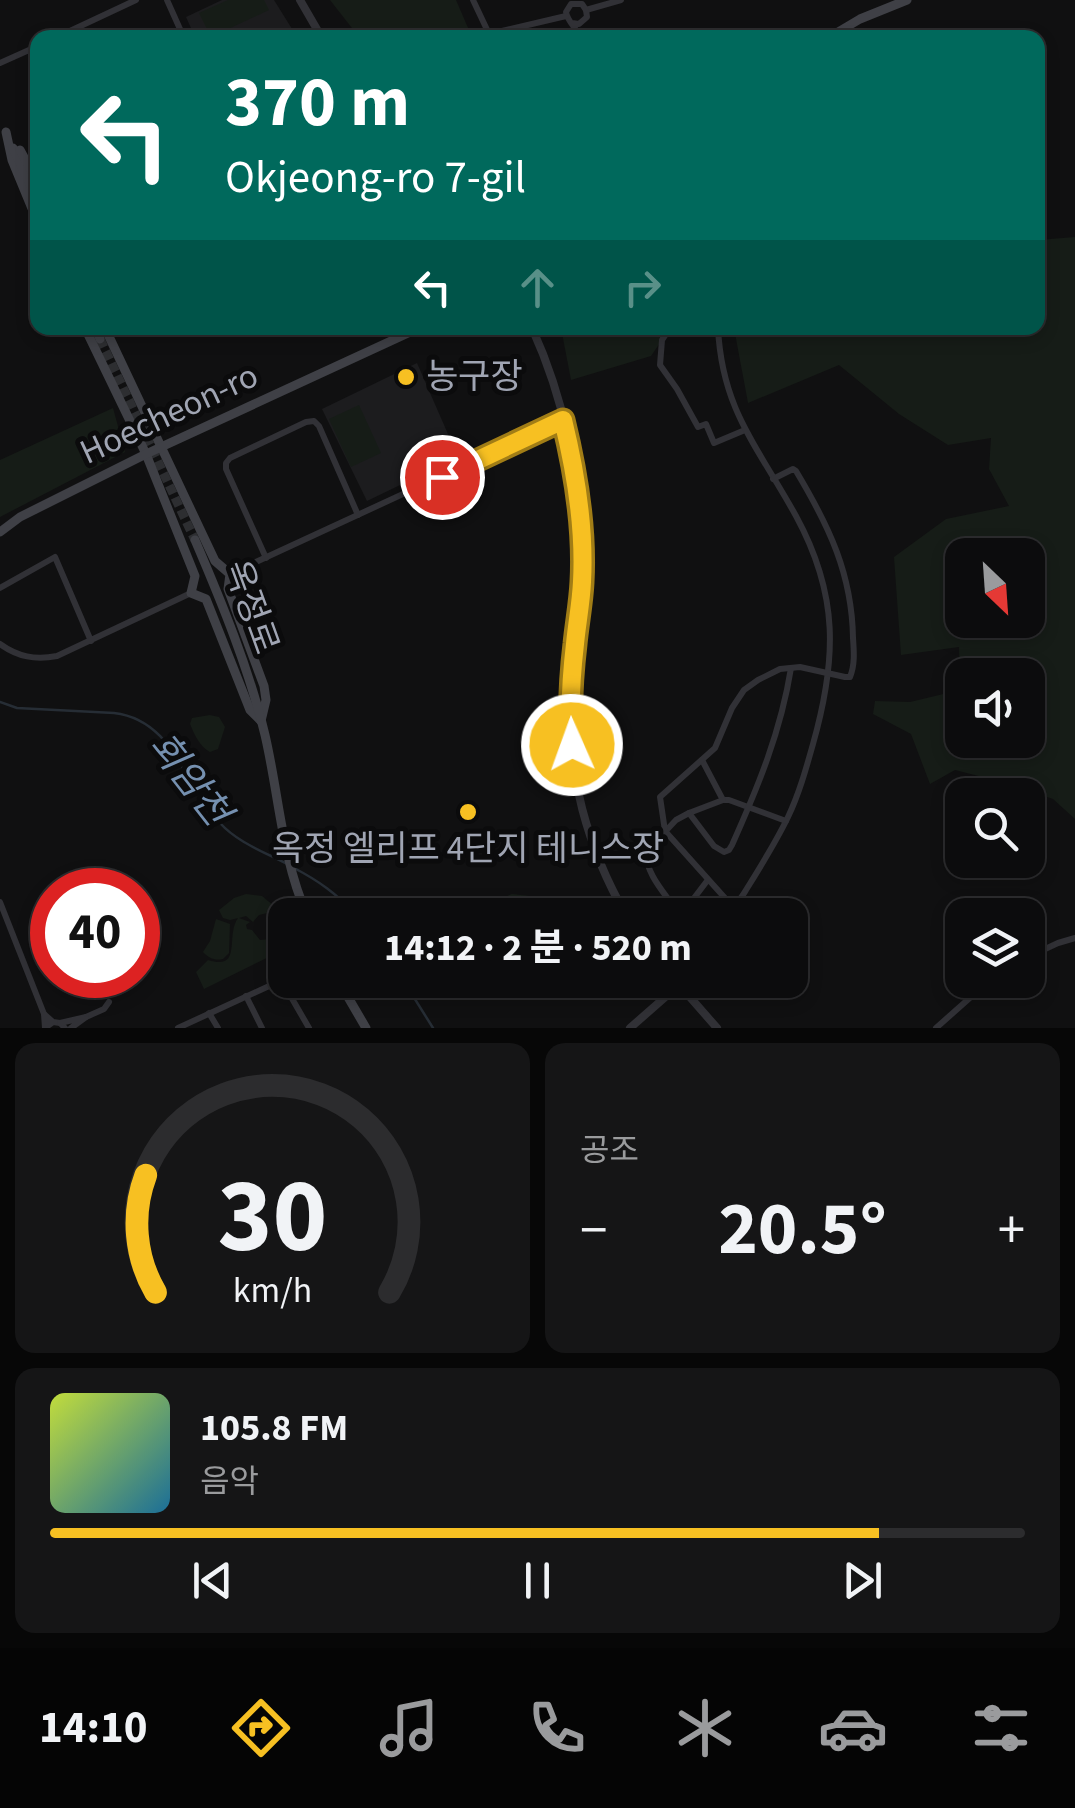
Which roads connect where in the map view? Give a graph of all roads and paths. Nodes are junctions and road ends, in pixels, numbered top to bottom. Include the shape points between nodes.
1 (136, 0) edge
2 (167, 0) edge
3 (300, 0) edge
4 (474, 0) edge
5 (621, 0) edge
6 (908, 0) edge
7 (574, 2) edge
8 (586, 10) junction
9 (566, 16) junction
10 (585, 20) junction
11 (572, 23) junction
12 (72, 30) edge
13 (180, 30) edge
14 (317, 30) edge
15 (487, 30) edge
16 (513, 30) edge
17 (576, 30) edge
18 (583, 30) edge
19 (841, 30) edge
20 (30, 50) edge
21 (0, 63) edge
22 (0, 118) edge
23 (6, 132) junction
24 (30, 168) edge
25 (30, 184) edge
26 (30, 204) edge
27 (88, 335) edge
28 (98, 335) edge
29 (108, 335) edge
30 (405, 335) edge
31 (535, 335) edge
32 (665, 335) edge
33 (718, 335) edge
34 (100, 338) tunnel mouth
35 (119, 358) junction
36 (104, 367) junction
37 (563, 420) junction
38 (745, 430) junction
39 (161, 447) junction
40 (146, 454) junction
41 (773, 479) junction
42 (358, 515) junction
43 (195, 518) junction
44 (175, 528) junction
45 (0, 532) edge
46 (196, 540) tunnel mouth
47 (266, 558) junction
48 (215, 561) junction
49 (230, 574) junction
50 (195, 576) junction
51 (0, 588) edge
52 (228, 588) junction
53 (192, 593) junction
54 (206, 599) junction
55 (91, 641) junction
56 (0, 644) edge
57 (791, 668) junction
58 (829, 674) junction
59 (261, 722) junction
60 (702, 760) junction
61 (723, 800) junction
62 (749, 808) junction
63 (690, 813) junction
64 (786, 821) junction
65 (665, 831) junction
66 (707, 880) junction
67 (300, 898) edge
68 (618, 898) edge
69 (721, 898) edge
70 (742, 898) edge
71 (0, 902) edge
72 (1075, 938) edge
73 (1045, 948) edge
74 (246, 996) junction
75 (348, 998) edge
76 (662, 998) edge
77 (693, 998) edge
78 (970, 998) edge
79 (108, 1002) dead end
80 (44, 1014) junction
81 (209, 1014) junction
82 (62, 1025) edge
83 (45, 1028) edge
84 (178, 1028) edge
85 (218, 1028) edge
86 (262, 1028) edge
87 (310, 1028) edge
88 (366, 1028) edge
89 (630, 1028) edge
90 (718, 1028) edge
91 (936, 1028) edge

1 - 12 street
2 - 13 street
3 - 14 street
4 - 15 street
5 - 8 street
6 - 19 main road
7 - 8 street
7 - 9 street
8 - 10 street
9 - 11 street
9 - 16 street
10 - 11 street
10 - 18 street
11 - 17 street
20 - 21 street
22 - 23 main road
23 - 24 main road
23 - 25 main road
23 - 26 main road
27 - 36 main road
28 - 34 main road
29 - 35 main road
30 - 39 main road, Hoecheon-ro
31 - 37 street
32 - 38 street via 660,365 698,427 706,424 714,443
33 - 38 street via 726,384
35 - 36 main road via 116,368
35 - 39 main road
36 - 40 main road
37 - 42 street
37 - 68 street via 582,556 570,694 574,762 597,857
38 - 41 street
39 - 40 main road, Hoecheon-ro
39 - 43 main road
40 - 44 main road
40 - 45 main road, Hoecheon-ro
41 - 58 street via 825,586
41 - 58 street via 796,471 828,527 847,582 854,667 850,676
42 - 47 street
42 - 47 street via 319,426 306,422 228,460 226,469
43 - 44 main road via 181,512
43 - 48 main road
44 - 50 main road
46 - 59 main road
47 - 49 street
48 - 49 main road
48 - 52 main road
49 - 52 main road
50 - 53 main road
50 - 54 main road
51 - 55 street via 55,557
52 - 59 main road via 264,686
53 - 54 main road
53 - 55 street
54 - 59 main road via 250,710
55 - 56 street via 44,658
57 - 58 street
57 - 60 street via 768,673 744,690 716,748
57 - 62 street
58 - 64 street
59 - 67 main road
60 - 61 street
60 - 65 street via 660,797
61 - 62 street
61 - 63 street
62 - 63 street via 724,852
62 - 64 street
63 - 65 street
64 - 70 street
65 - 66 street
65 - 66 street via 646,858 674,907 688,906
66 - 69 street
71 - 80 street
72 - 73 street
74 - 81 street
74 - 86 street
74 - 87 street via 282,982
75 - 88 main road
76 - 89 street
77 - 90 street
78 - 91 street
79 - 82 street
80 - 82 street
80 - 83 street
81 - 84 street
81 - 85 street
82 - 83 street

